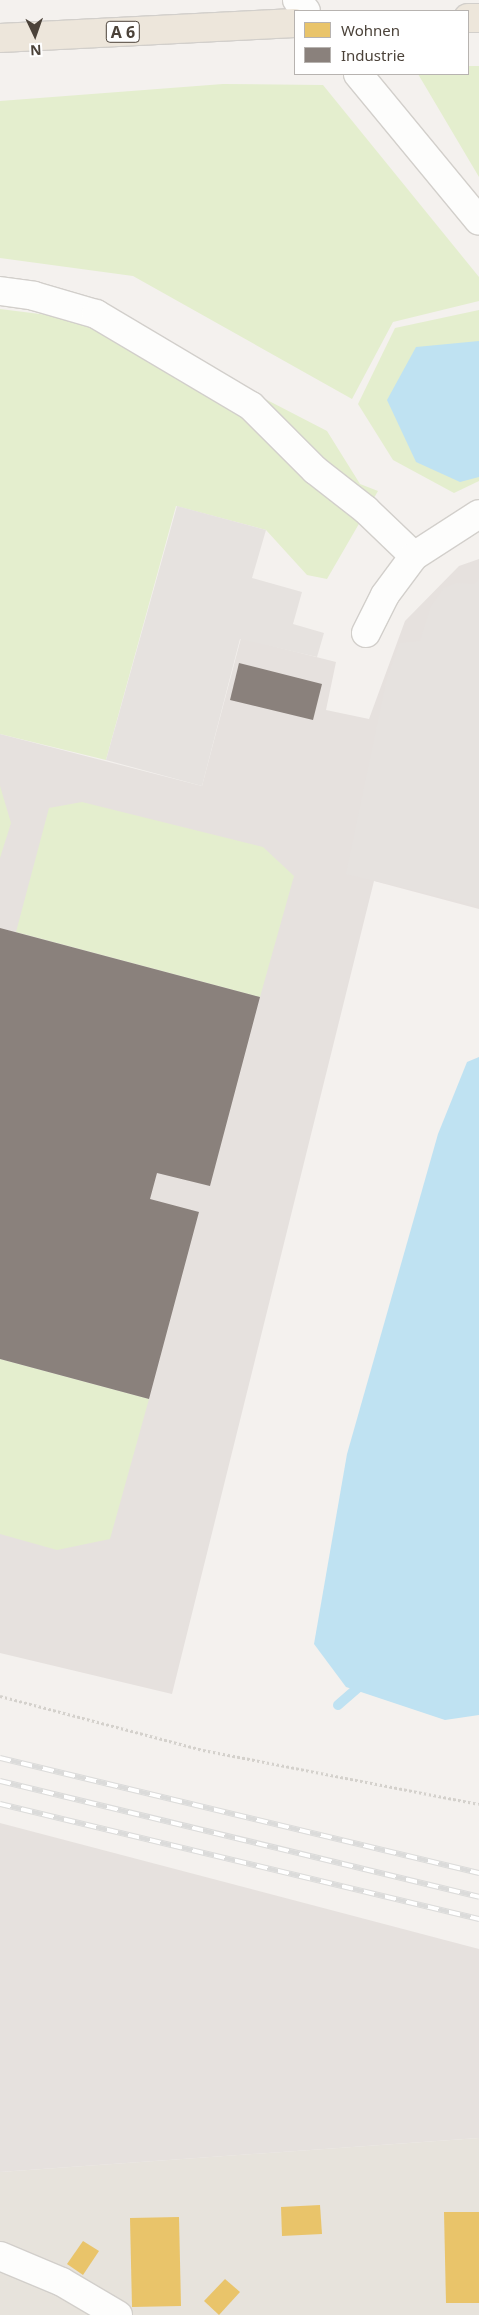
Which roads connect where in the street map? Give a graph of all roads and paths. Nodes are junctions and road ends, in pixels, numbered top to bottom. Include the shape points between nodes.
1 (297, 0) edge
2 (305, 10) edge
3 (294, 24) edge
4 (0, 38) edge
5 (359, 75) edge
6 (479, 221) edge
7 (0, 291) edge
8 (479, 514) edge
9 (479, 525) edge
10 (452, 533) junction
11 (414, 556) junction
12 (366, 634) dead end
13 (0, 1696) edge
14 (479, 1804) edge
15 (6, 2258) edge
16 (118, 2315) edge

1 - 2 street
3 - 4 highway, A 6
5 - 6 street
7 - 11 street via 34,296 96,314 251,406 315,470 366,510
8 - 10 street
9 - 10 street
10 - 11 street
11 - 12 street via 385,595
13 - 14 path via 203,1750
15 - 16 street via 62,2282

